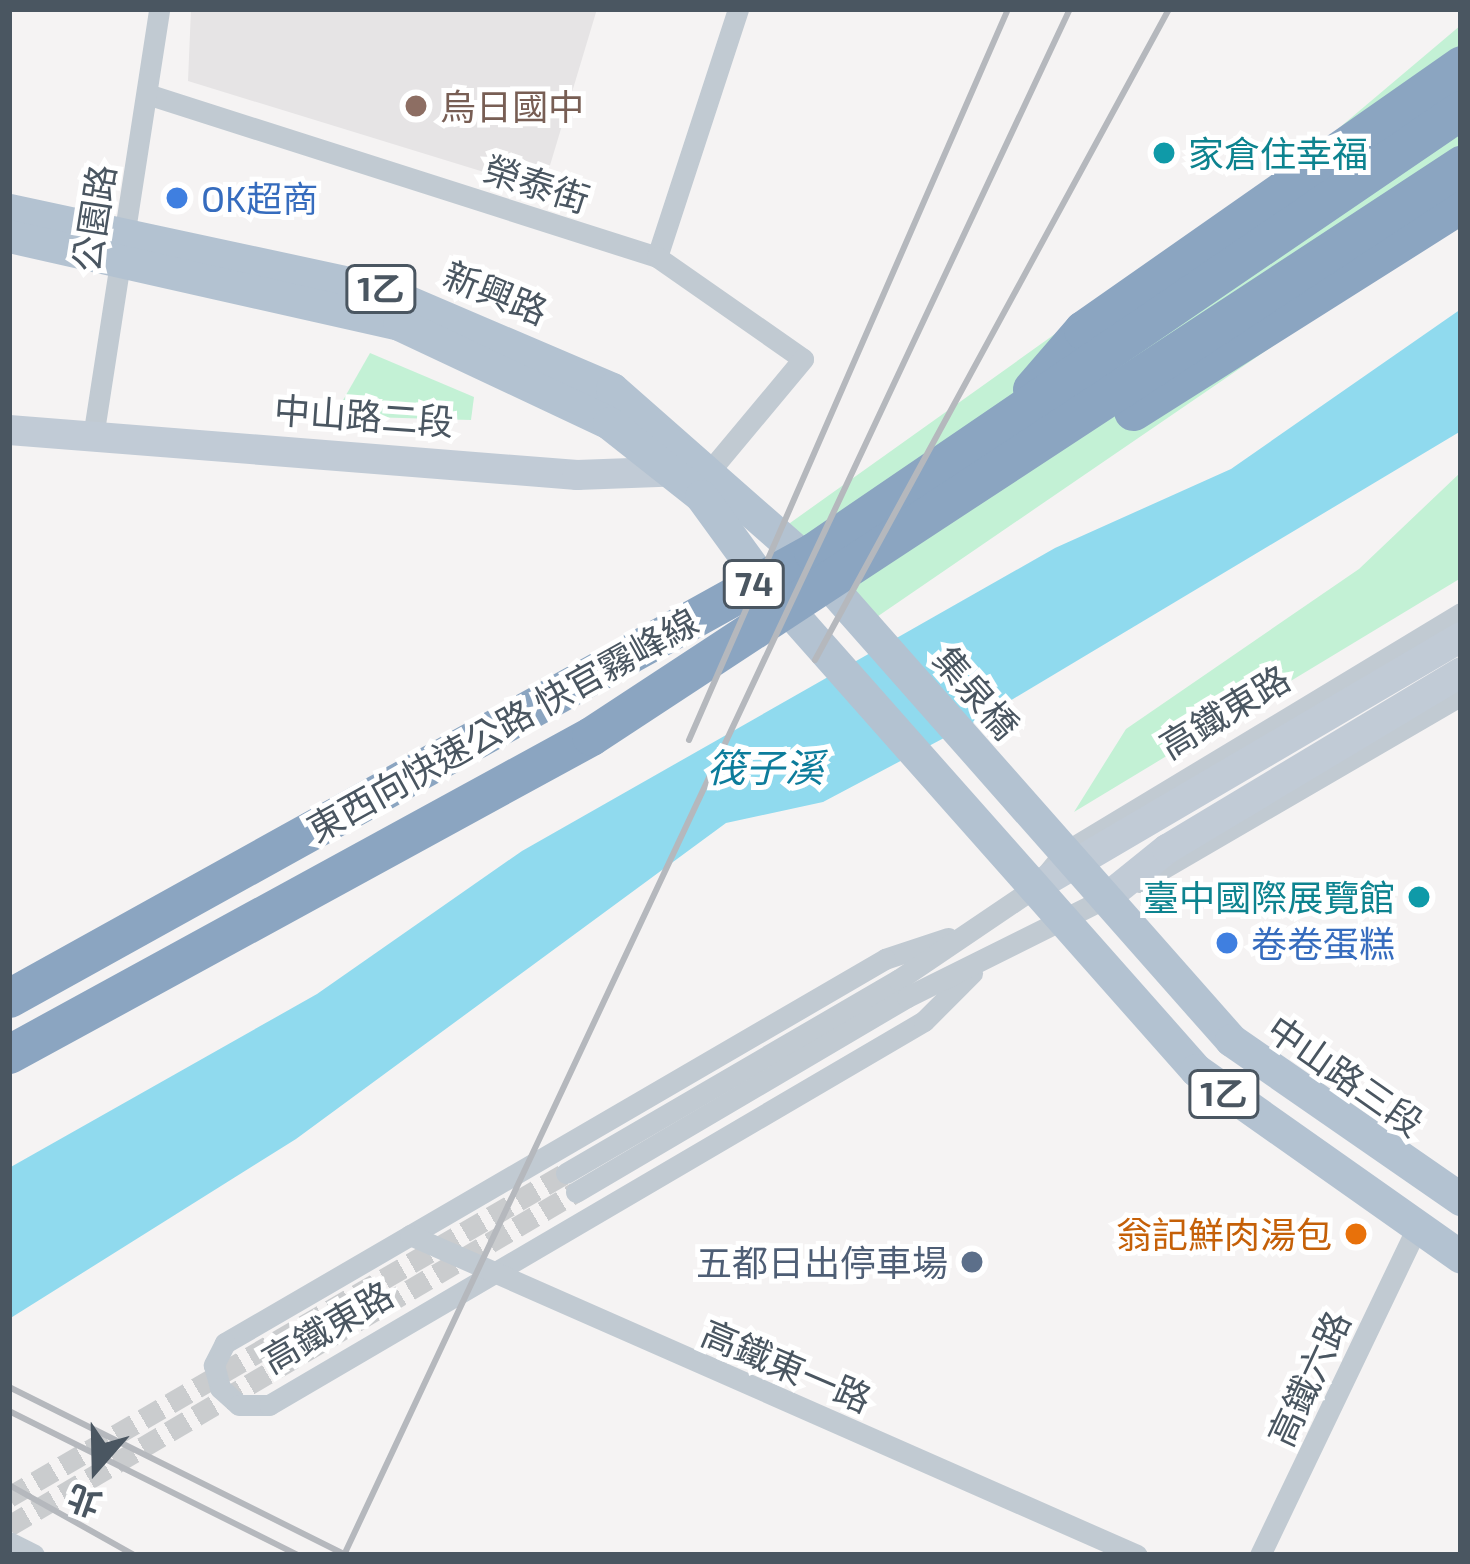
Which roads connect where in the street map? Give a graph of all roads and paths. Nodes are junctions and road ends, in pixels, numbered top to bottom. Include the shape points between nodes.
1 (159, 9) edge
2 (738, 9) edge
3 (1461, 65) edge
4 (147, 94) junction
5 (1461, 110) edge
6 (1461, 124) edge
7 (1461, 151) edge
8 (1461, 165) edge
9 (1399, 182) junction
10 (1461, 204) edge
11 (9, 210) edge
12 (9, 236) edge
13 (120, 247) junction
14 (657, 257) junction
15 (1001, 424) junction
16 (9, 430) edge
17 (93, 437) junction
18 (1044, 447) junction
19 (713, 467) junction
20 (676, 472) junction
21 (823, 578) junction
22 (1461, 614) edge
23 (1461, 637) edge
24 (1461, 672) edge
25 (1461, 695) edge
26 (1065, 852) junction
27 (1028, 873) junction
28 (1106, 899) junction
29 (1064, 921) junction
30 (949, 938) junction
31 (972, 973) junction
32 (9, 998) edge
33 (9, 1054) edge
34 (1461, 1199) edge
35 (1416, 1229) junction
36 (410, 1235) junction
37 (1461, 1257) edge
38 (494, 1274) junction
39 (9, 1542) edge
40 (34, 1555) edge
41 (1137, 1555) edge
42 (1260, 1555) edge

1 - 4 street, 公園路
2 - 14 street
3 - 15 highway, 74 via 1083,330
4 - 13 street, 公園路
4 - 14 street, 榮泰街
5 - 15 highway, 東西向快速公路 快官霧峰線 / 74
6 - 9 street
7 - 9 street
8 - 18 highway, 東西向快速公路 快官霧峰線 / 74
9 - 21 street
10 - 18 highway, 74 via 1189,384
11 - 13 main road, 新興路 / 1乙
12 - 13 main road, 新興路 / 1乙
13 - 17 street, 公園路
13 - 19 main road, 新興路 / 1乙 via 459,316 612,389
13 - 20 main road, 新興路 / 1乙 via 464,347
14 - 19 street, 榮泰街 via 803,358
15 - 32 highway, 東西向快速公路 快官霧峰線 / 74 via 813,552
16 - 17 street, 中山路二段
17 - 20 street, 中山路二段 via 577,475
18 - 33 highway, 東西向快速公路 快官霧峰線 / 74 via 591,736
19 - 20 street, 中山路二段
19 - 21 main road, 1乙
20 - 27 main road, 1乙
21 - 26 main road, 集泉橋 / 1乙
22 - 26 street, 高鐵東路
23 - 26 street, 高鐵東路
24 - 28 street, 高鐵東路 via 1167,849
25 - 28 street, 高鐵東路
26 - 27 street, 高鐵東路
26 - 28 main road, 中山路三段 / 1乙
27 - 29 main road, 1乙
27 - 30 street, 高鐵東路
28 - 29 street, 高鐵東路
28 - 34 main road, 中山路三段 / 1乙 via 1277,1081
29 - 31 street, 高鐵東路
29 - 35 main road, 1乙 via 1240,1108
30 - 31 street, 高鐵東路 via 898,980 571,1182 907,997
30 - 36 street, 高鐵東路 via 886,959
31 - 38 street, 高鐵東路 via 924,1022
35 - 37 main road, 1乙
35 - 42 street, 高鐵六路
36 - 38 street, 高鐵東一路
36 - 38 street, 高鐵東路 via 225,1342 214,1365 220,1388 239,1405 268,1405
38 - 41 street, 高鐵東一路
39 - 40 street

